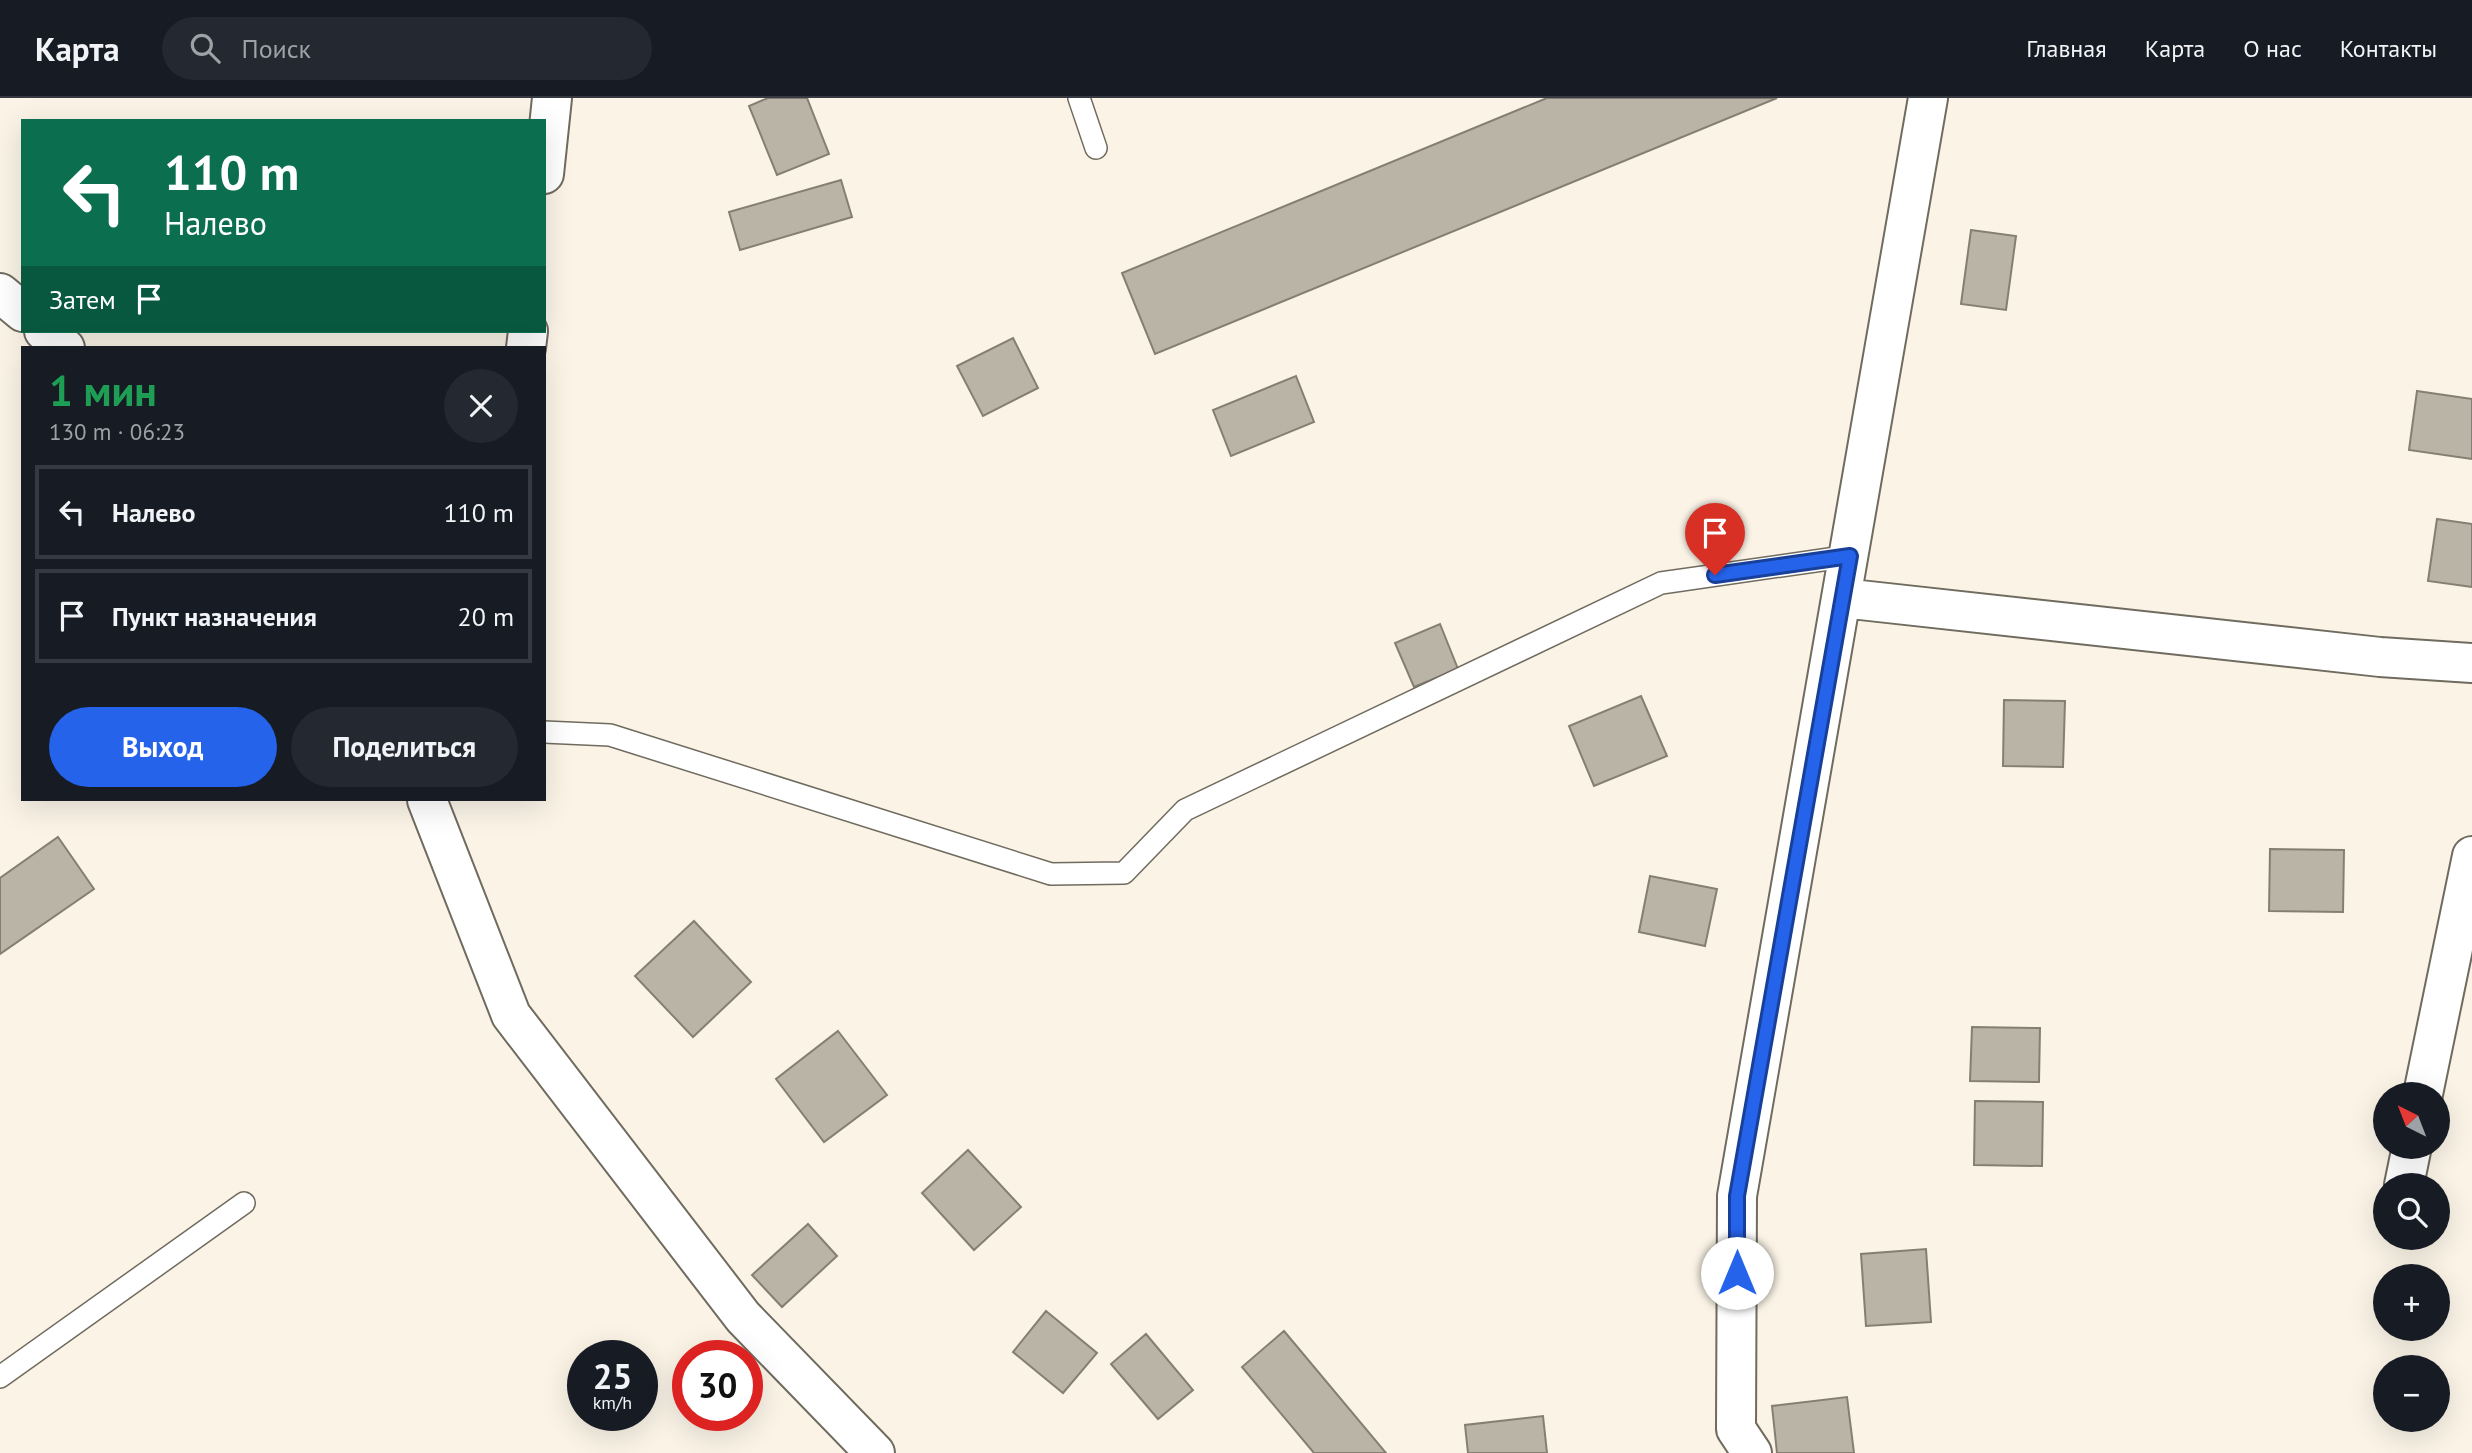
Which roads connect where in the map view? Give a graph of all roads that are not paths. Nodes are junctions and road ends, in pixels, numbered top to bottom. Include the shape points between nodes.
1 (552, 98) edge
2 (1079, 98) edge
3 (1928, 98) edge
4 (1096, 148) dead end
5 (546, 155) edge
6 (0, 293) edge
7 (21, 311) edge
8 (46, 333) edge
9 (63, 346) edge
10 (1850, 556) junction
11 (1842, 598) junction
12 (2472, 663) edge
13 (546, 732) edge
14 (427, 801) edge
15 (2472, 856) edge
16 (2425, 1082) edge
17 (244, 1203) dead end
18 (0, 1377) edge
19 (875, 1453) edge
20 (1752, 1453) edge

1 - 5 street
2 - 4 lane
3 - 10 street
6 - 7 street
8 - 9 street
10 - 11 street
10 - 13 lane via 1661,583 1185,810 1124,873 1051,874 610,735
11 - 12 street
11 - 20 street via 1737,1196 1736,1429
14 - 19 street via 512,1015 743,1317
15 - 16 street
17 - 18 lane

